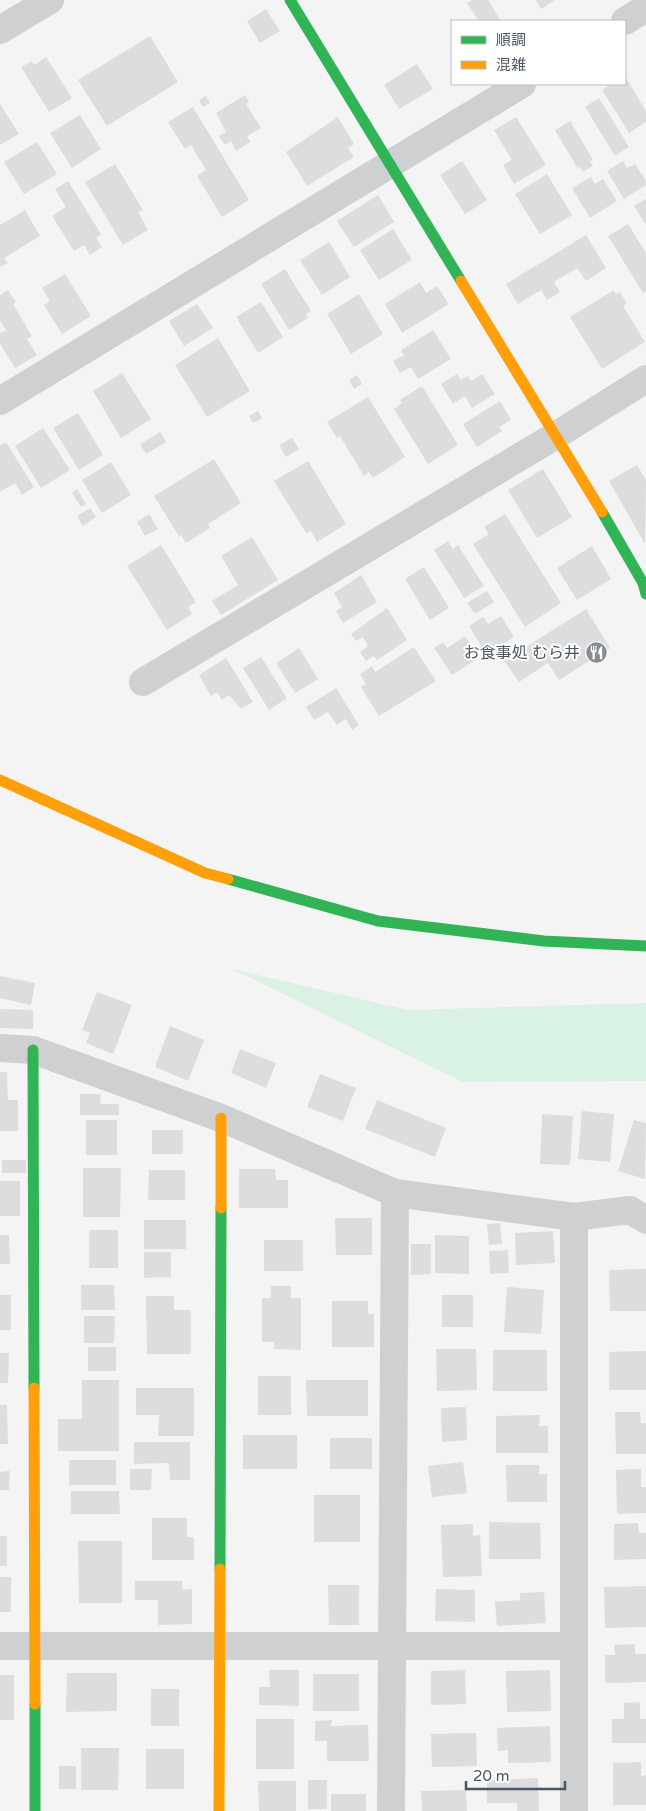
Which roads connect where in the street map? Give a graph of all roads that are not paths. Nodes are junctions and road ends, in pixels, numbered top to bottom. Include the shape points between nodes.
1 (50, 0) edge
2 (290, 0) edge
3 (646, 8) edge
4 (626, 20) edge
5 (0, 30) edge
6 (520, 85) edge
7 (390, 165) junction
8 (646, 379) edge
9 (0, 401) edge
10 (555, 436) junction
11 (646, 594) edge
12 (143, 682) dead end
13 (0, 780) edge
14 (646, 946) edge
15 (0, 1048) edge
16 (33, 1050) junction
17 (221, 1118) junction
18 (395, 1193) junction
19 (574, 1217) junction
20 (646, 1220) edge
21 (0, 1646) edge
22 (35, 1646) junction
23 (220, 1646) junction
24 (392, 1646) junction
25 (574, 1646) junction
26 (35, 1811) edge
27 (219, 1811) edge
28 (391, 1811) edge
29 (574, 1811) edge

1 - 5 street
2 - 7 street
3 - 4 street
6 - 7 street
7 - 9 street
7 - 10 street
8 - 10 street
10 - 11 street via 643,583
10 - 12 street
13 - 14 street via 205,873 378,920 544,941
15 - 16 street
16 - 17 street
16 - 22 street
17 - 18 street
17 - 23 street
18 - 19 street
18 - 24 street
19 - 20 street via 630,1210
19 - 25 street
21 - 22 street
22 - 23 street
22 - 26 street
23 - 24 street
23 - 27 street
24 - 25 street
24 - 28 street
25 - 29 street

